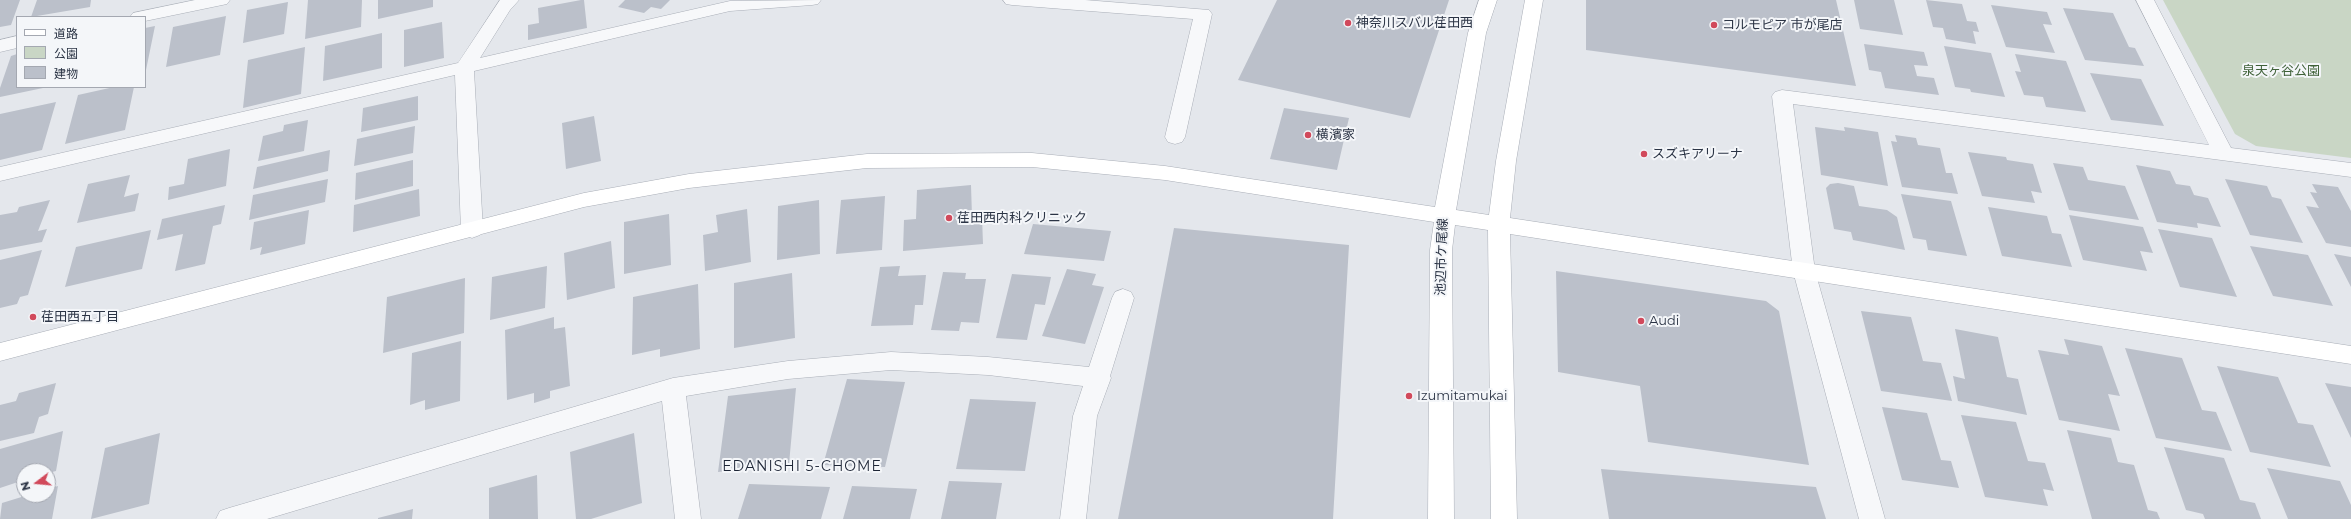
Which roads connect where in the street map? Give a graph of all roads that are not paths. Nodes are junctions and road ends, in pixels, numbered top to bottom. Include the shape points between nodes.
1 (221, 0) edge
2 (510, 0) edge
3 (812, 0) edge
4 (1012, 0) edge
5 (1488, 0) edge
6 (1534, 0) edge
7 (2144, 0) edge
8 (733, 3) edge
9 (1208, 7) edge
10 (144, 16) edge
11 (16, 42) edge
12 (0, 46) edge
13 (464, 68) junction
14 (1175, 137) dead end
15 (2223, 152) junction
16 (2351, 170) edge
17 (0, 174) edge
18 (1443, 215) junction
19 (1499, 225) junction
20 (472, 230) junction
21 (1804, 271) junction
22 (1123, 298) dead end
23 (0, 352) edge
24 (2351, 355) edge
25 (1099, 378) junction
26 (673, 388) junction
27 (262, 514) edge
28 (1876, 518) edge
29 (229, 519) edge
30 (688, 519) edge
31 (1074, 519) edge
32 (1441, 519) edge
33 (1504, 519) edge

1 - 10 street
2 - 13 street
3 - 8 street
4 - 9 street
5 - 18 street, 池辺市ケ尾線 via 1477,33
6 - 19 street via 1506,161
7 - 15 street
8 - 13 street
9 - 14 street
11 - 12 street
13 - 17 street
13 - 20 street
15 - 16 street
15 - 21 street via 1782,96
18 - 19 street
18 - 20 street via 1165,173 1032,160 960,159 867,161 689,181 584,200
18 - 32 street, 池辺市ケ尾線
19 - 21 street
19 - 33 street
20 - 23 street
21 - 24 street
21 - 28 street
22 - 25 street
25 - 26 street via 988,366 891,361 788,370
25 - 31 street via 1085,416
26 - 27 street
26 - 30 street
27 - 29 street

